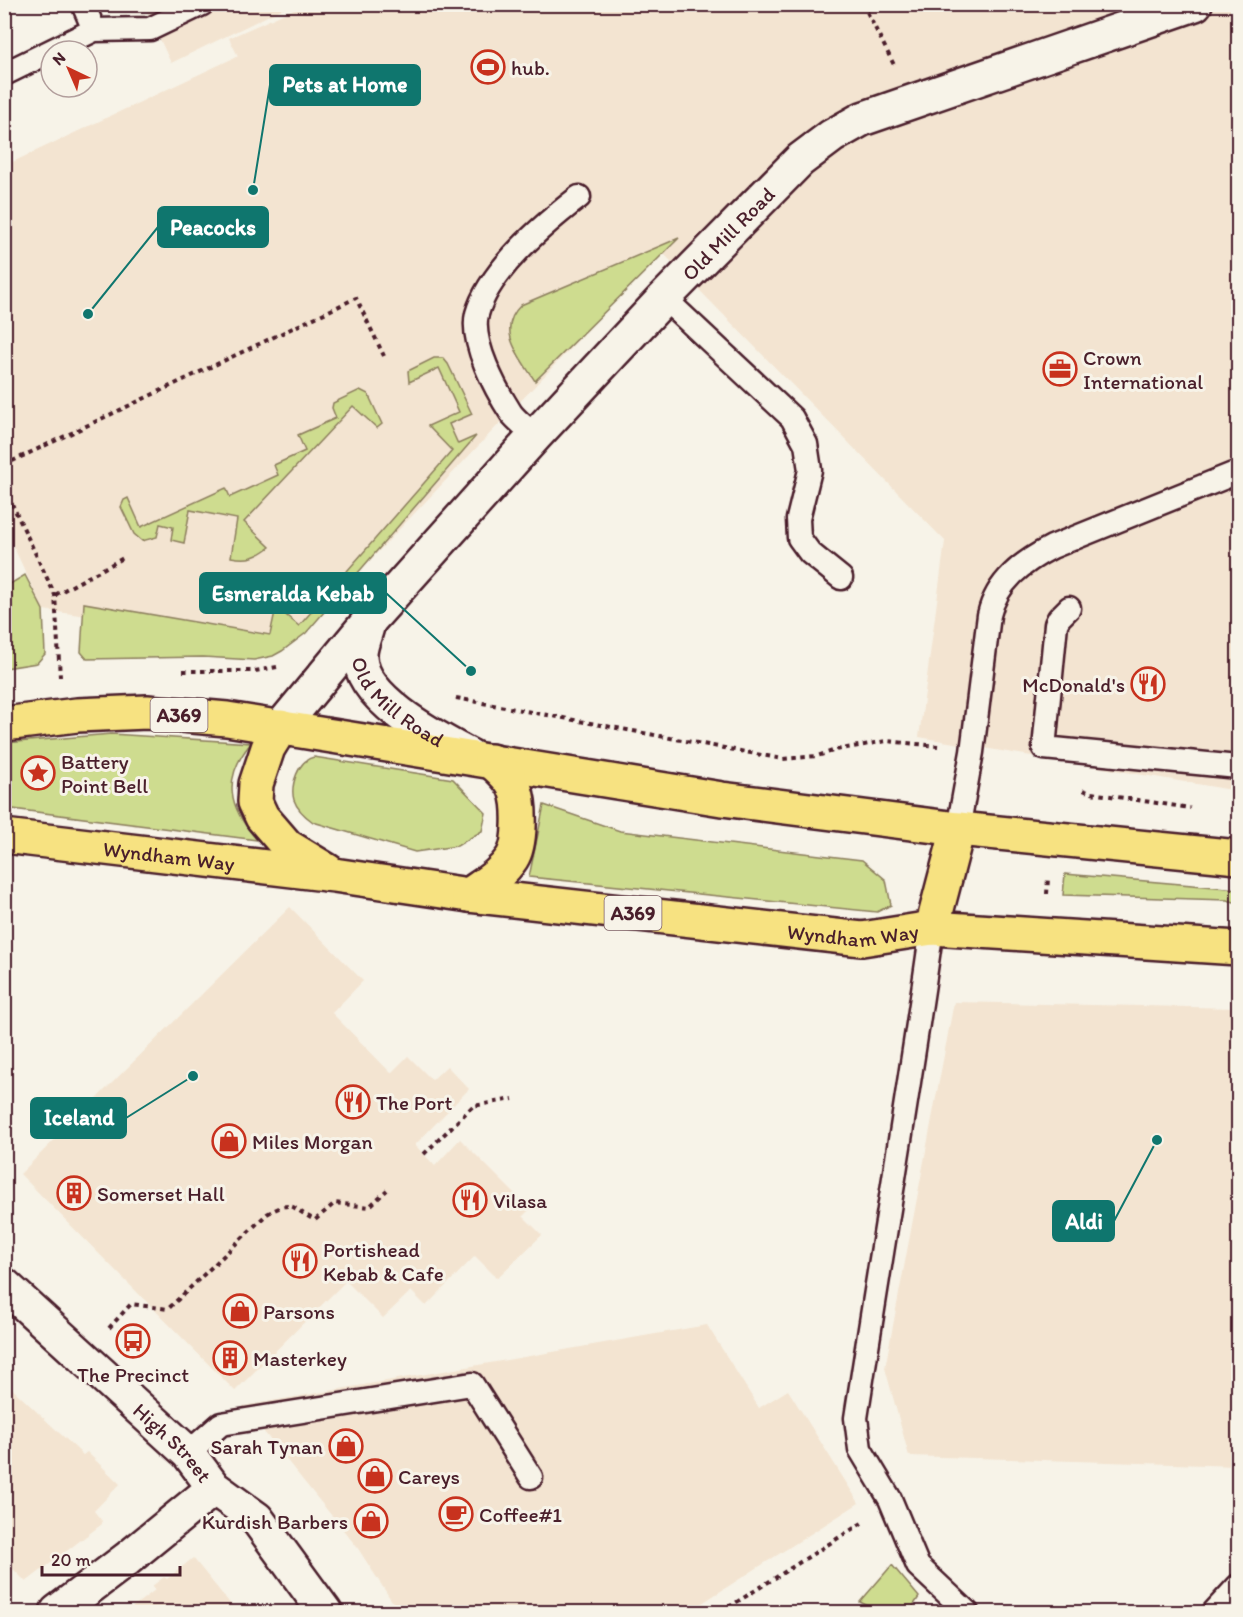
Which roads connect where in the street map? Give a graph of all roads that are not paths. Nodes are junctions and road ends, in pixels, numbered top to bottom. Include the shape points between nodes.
1 (82, 4) edge
2 (202, 4) edge
3 (1195, 4) edge
4 (94, 30) junction
5 (4, 74) edge
6 (579, 197) dead end
7 (664, 298) junction
8 (534, 436) junction
9 (1239, 472) edge
10 (841, 578) dead end
11 (1069, 608) dead end
12 (369, 621) junction
13 (4, 724) edge
14 (281, 727) junction
15 (483, 760) junction
16 (1239, 768) edge
17 (958, 828) junction
18 (4, 836) edge
19 (1239, 857) edge
20 (334, 875) junction
21 (469, 895) junction
22 (932, 928) junction
23 (1239, 948) edge
24 (4, 1285) edge
25 (188, 1453) junction
26 (531, 1477) dead end
27 (214, 1488) junction
28 (1239, 1586) edge
29 (57, 1612) edge
30 (325, 1612) edge
31 (967, 1612) edge
32 (1214, 1612) edge

1 - 4 lane
2 - 4 lane via 150,29
3 - 7 street, Old Mill Road via 862,119 800,160
4 - 5 lane
6 - 8 lane via 522,246 491,286 477,316 479,348 494,382 513,415
7 - 8 street, Old Mill Road
7 - 10 lane via 792,418 806,444 810,470 798,519 799,538 810,553
8 - 12 street, Old Mill Road
9 - 17 lane via 1052,547 1023,564 1005,582 995,595 989,615
11 - 16 lane via 1056,624 1044,748
12 - 14 street, Old Mill Road
12 - 15 street, Old Mill Road via 360,655 363,671 373,687 419,728
13 - 14 main road, A369 via 147,712
14 - 15 main road, A369
14 - 20 main road, Wyndham Way via 268,748 255,784 255,802 262,817 287,846
15 - 17 main road, A369 via 722,799
15 - 21 main road via 509,779 516,791 518,837 513,856 500,873
17 - 19 main road, A369
17 - 22 main road
18 - 20 main road, Wyndham Way / A369
20 - 21 main road, Wyndham Way / A369
21 - 22 main road, Wyndham Way / A369 via 862,939
22 - 23 main road, Wyndham Way / A369
22 - 31 lane via 856,1418 860,1449 890,1499 918,1566
24 - 25 street, High Street
25 - 26 lane via 221,1424 472,1384
25 - 27 street, High Street
27 - 29 street
27 - 30 street, High Street via 257,1519
28 - 32 lane

